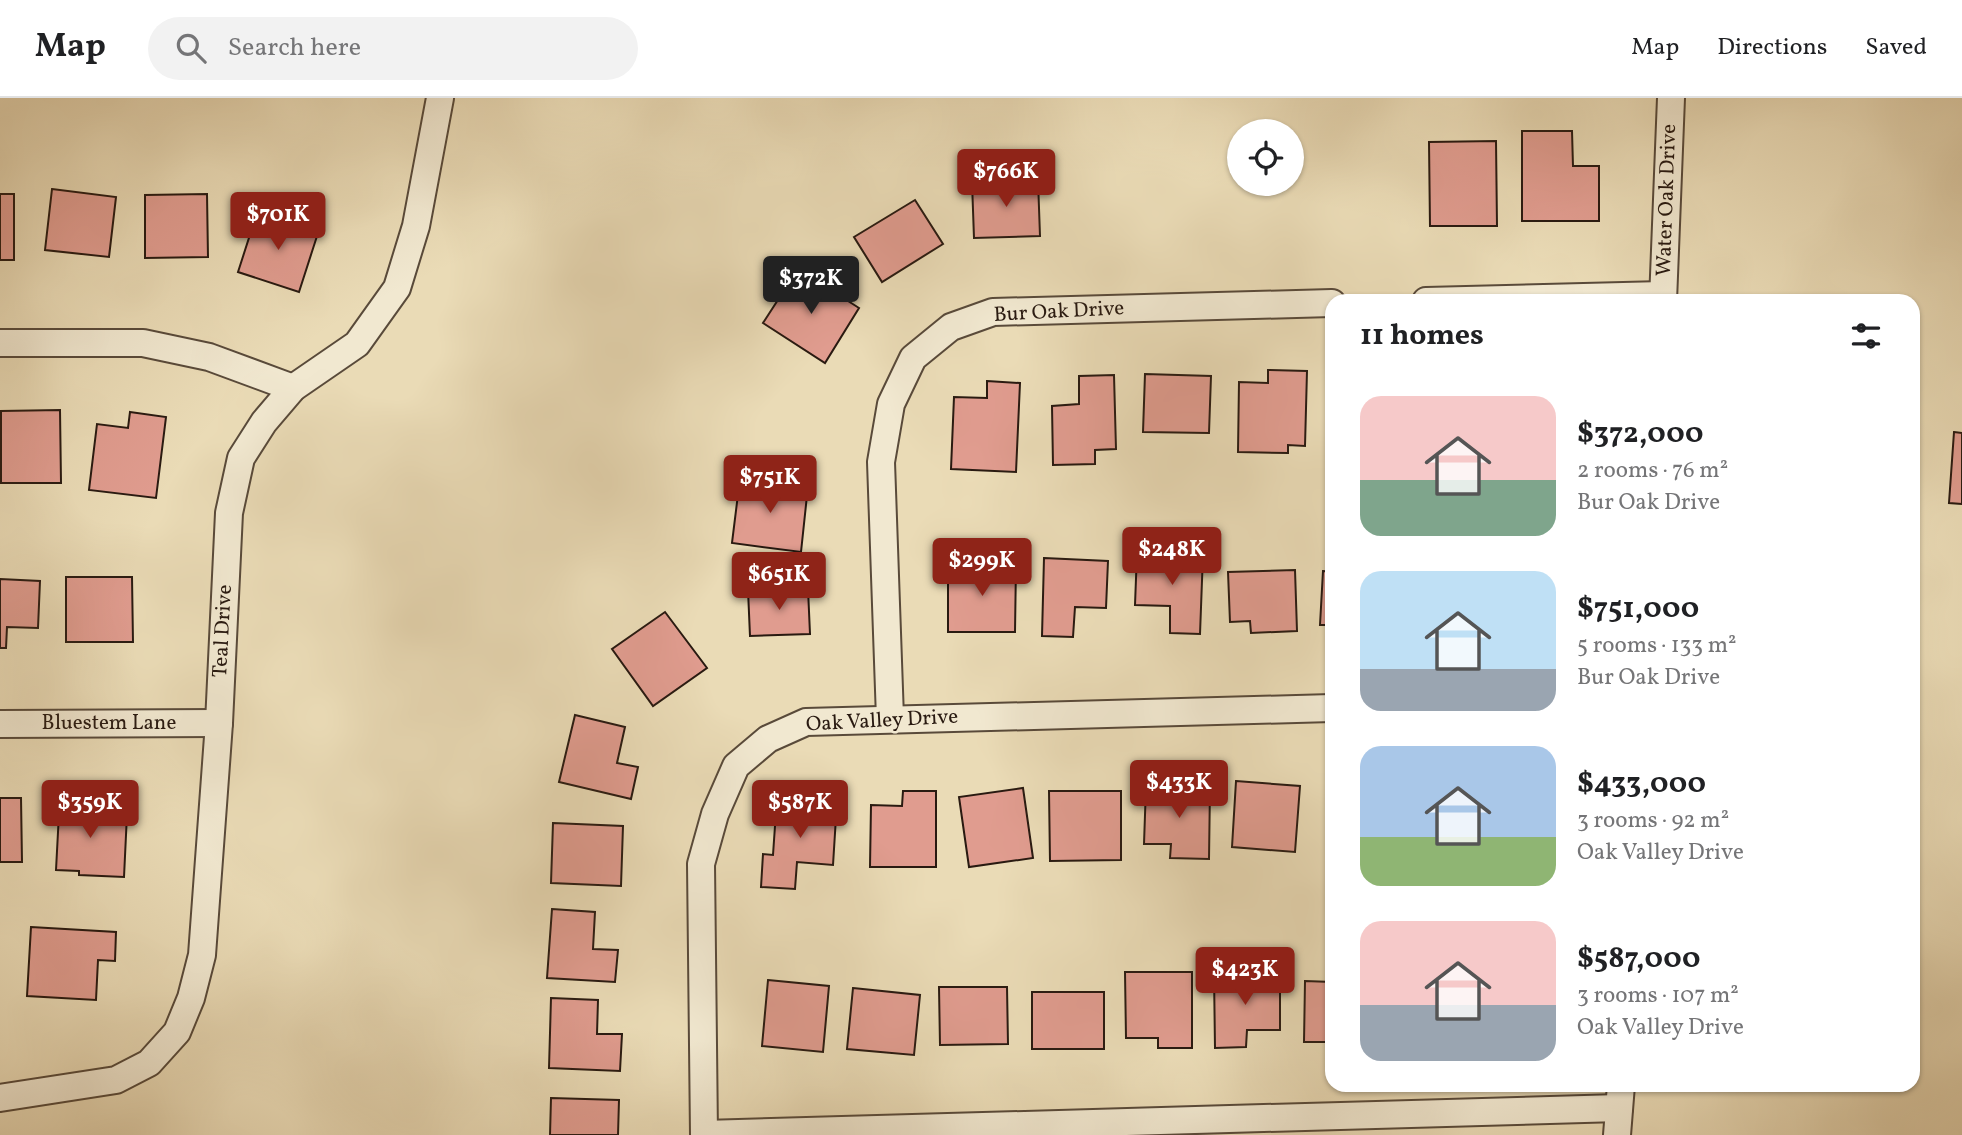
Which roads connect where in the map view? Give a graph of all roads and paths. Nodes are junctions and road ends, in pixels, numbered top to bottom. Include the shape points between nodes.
1 (440, 98) edge
2 (1671, 98) edge
3 (1663, 294) edge
4 (1325, 303) edge
5 (0, 343) edge
6 (293, 388) junction
7 (1325, 708) edge
8 (890, 718) junction
9 (219, 723) junction
10 (0, 724) edge
11 (1620, 1097) edge
12 (0, 1098) edge
13 (704, 1134) edge
14 (1617, 1135) edge

1 - 6 street, Teal Drive via 416,226 397,288 357,344
2 - 3 street, Water Oak Drive
4 - 8 street, Bur Oak Drive via 993,312 951,327 913,358 891,404 881,462
5 - 6 street via 143,344 209,357
6 - 9 street, Teal Drive via 241,458 229,513
7 - 8 street, Oak Valley Drive
8 - 13 street, Oak Valley Drive via 806,722 768,739 736,766 715,814 701,864
9 - 10 street, Bluestem Lane
9 - 12 street, Teal Drive via 202,955 177,1032 149,1063 116,1080
11 - 13 street
11 - 14 street

